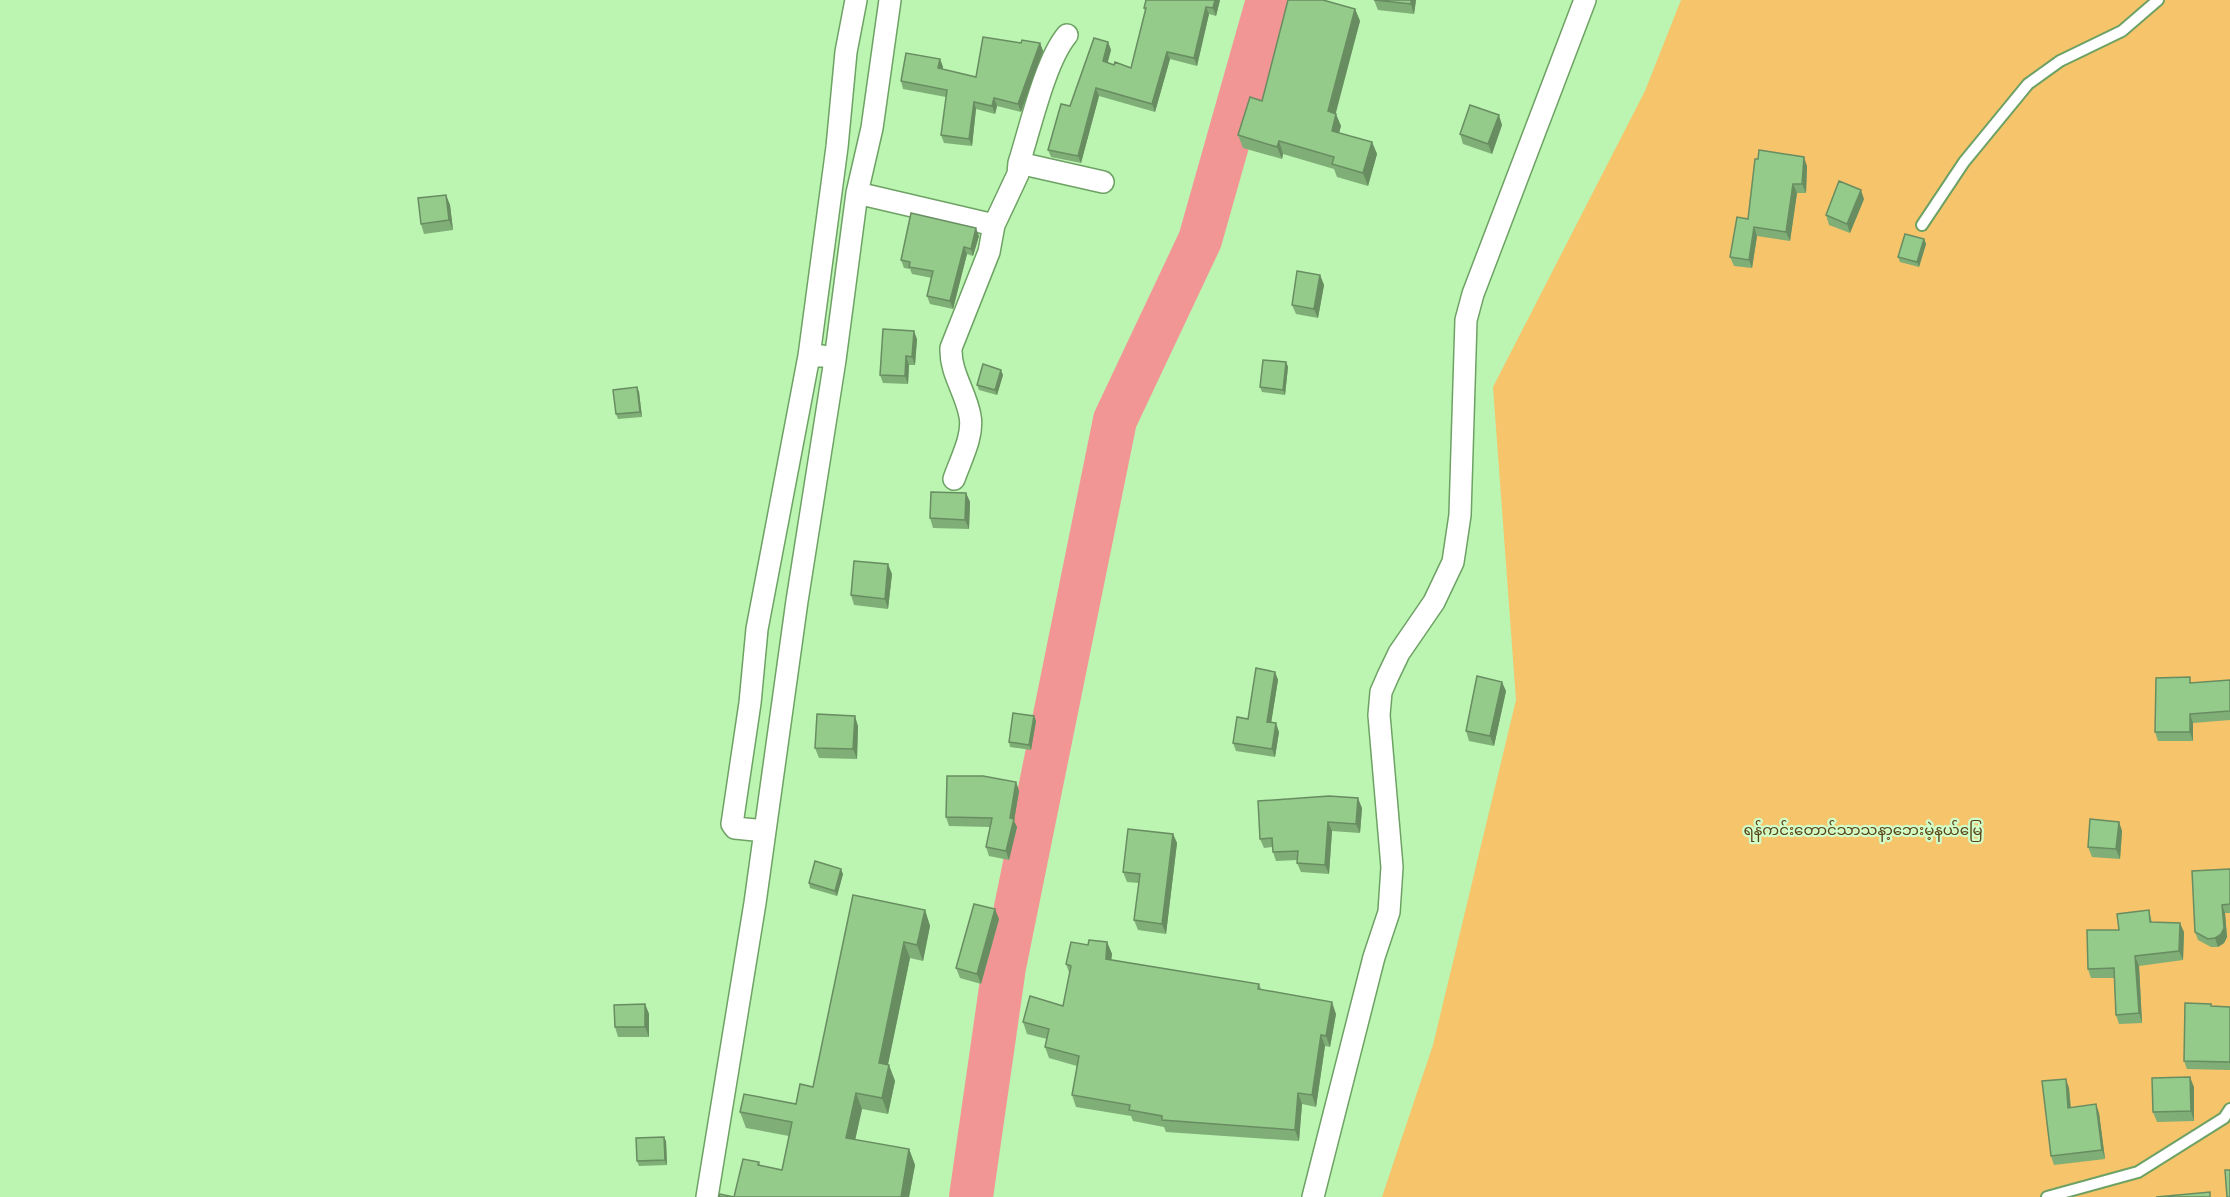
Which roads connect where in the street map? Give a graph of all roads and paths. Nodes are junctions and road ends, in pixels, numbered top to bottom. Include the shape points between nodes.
1 (856, 0) edge
2 (890, 0) edge
3 (1586, 0) edge
4 (2158, 0) edge
5 (1067, 35) dead end
6 (852, 148) junction
7 (1019, 163) junction
8 (1103, 182) dead end
9 (856, 193) junction
10 (994, 225) junction
11 (1922, 225) dead end
12 (822, 356) junction
13 (954, 479) dead end
14 (752, 830) junction
15 (2230, 1109) edge
16 (707, 1197) edge
17 (1313, 1197) edge
18 (2048, 1197) edge

1 - 6 street via 846,52
2 - 6 street
3 - 17 street via 1466,320 1460,515 1453,562 1434,602 1399,653 1381,692 1379,715 1392,867 1389,912
4 - 11 lane via 2112,37 2060,61 2028,84 1964,162
5 - 7 street via 1048,70
6 - 9 street
6 - 12 street
7 - 8 street
7 - 10 street via 1018,174
9 - 10 street
9 - 12 street
10 - 13 street via 989,252 951,348 950,360 970,416 966,445
12 - 14 street via 797,601
12 - 14 street via 756,635 732,824 733,828
14 - 16 street
15 - 18 lane via 2224,1118 2138,1172

